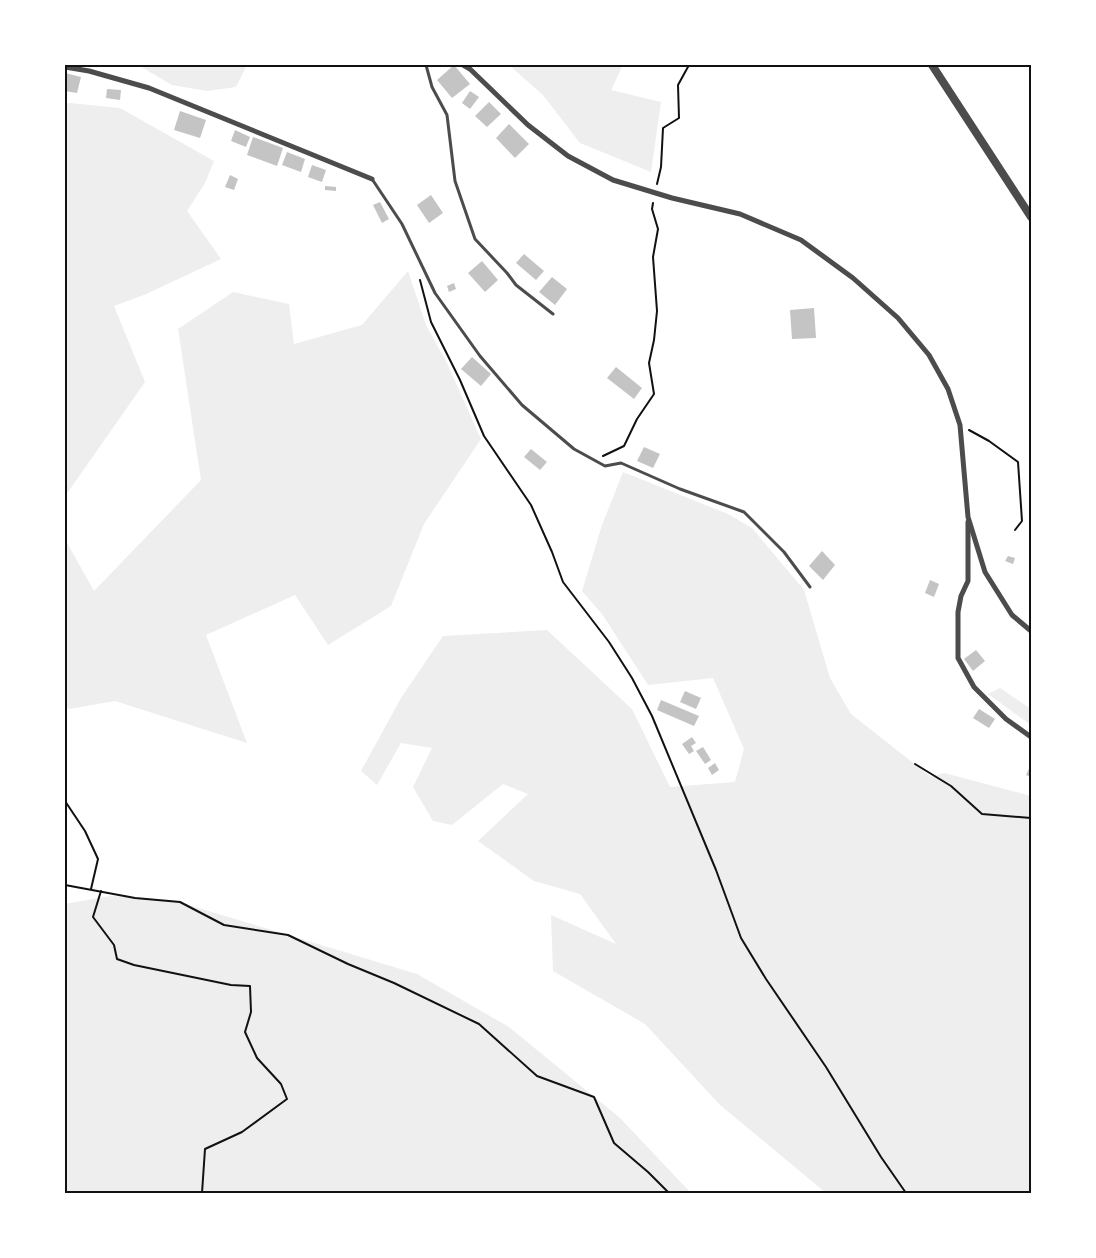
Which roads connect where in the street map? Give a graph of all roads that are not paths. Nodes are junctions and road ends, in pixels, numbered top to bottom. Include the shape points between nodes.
1 (426, 65) edge
2 (463, 65) edge
3 (932, 65) edge
4 (65, 67) edge
5 (372, 179) joint
6 (1031, 217) edge
7 (552, 314) dead end
8 (968, 517) junction
9 (810, 587) dead end
10 (1031, 630) edge
11 (1031, 737) edge

1 - 7 lane via 432,87 447,115 455,181 475,239 516,285
2 - 8 street via 528,126 568,156 613,180 740,214 801,240 898,318 930,355 948,389 960,425
3 - 6 street
4 - 5 street via 149,88
5 - 9 lane via 402,224 435,293 480,356 522,405 574,449 605,466 621,463 744,512 784,552
8 - 10 street via 985,572 1012,615
8 - 11 street via 968,581 958,612 958,658 974,687 1006,720

